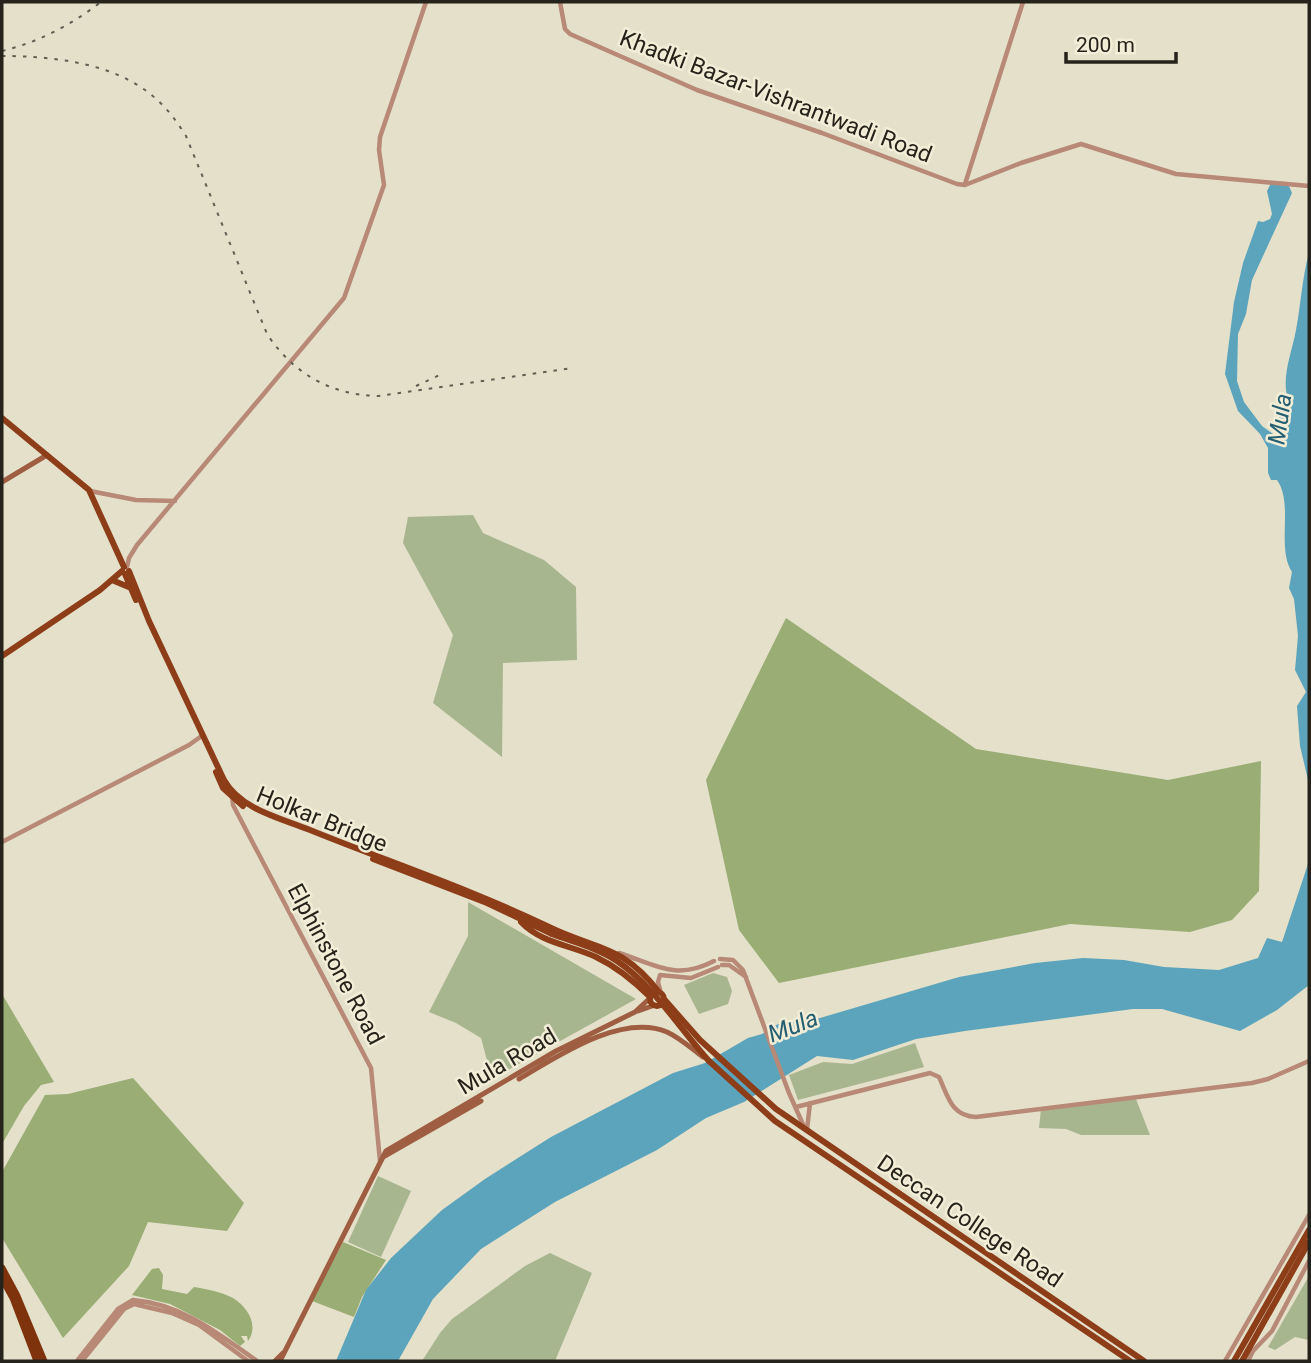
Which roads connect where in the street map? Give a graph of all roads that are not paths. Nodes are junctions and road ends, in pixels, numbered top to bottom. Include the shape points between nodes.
1 (426, 2) edge
2 (560, 2) edge
3 (1023, 2) edge
4 (965, 185) junction
5 (1309, 186) edge
6 (2, 418) edge
7 (47, 455) junction
8 (2, 482) edge
9 (89, 490) junction
10 (176, 501) junction
11 (125, 570) junction
12 (113, 579) junction
13 (131, 588) junction
14 (2, 656) edge
15 (202, 738) junction
16 (232, 795) junction
17 (2, 842) edge
18 (516, 916) junction
19 (618, 953) junction
20 (718, 964) junction
21 (747, 978) junction
22 (661, 995) junction
23 (650, 998) junction
24 (655, 1006) junction
25 (635, 1012) junction
26 (550, 1059) junction
27 (709, 1061) junction
28 (1309, 1061) edge
29 (810, 1103) junction
30 (796, 1107) junction
31 (804, 1118) junction
32 (806, 1131) junction
33 (382, 1159) junction
34 (1309, 1215) edge
35 (1309, 1230) edge
36 (1309, 1242) edge
37 (1309, 1261) edge
38 (2, 1268) edge
39 (2, 1278) edge
40 (1257, 1342) junction
41 (37, 1361) edge
42 (44, 1361) edge
43 (77, 1361) edge
44 (82, 1361) edge
45 (248, 1361) edge
46 (257, 1361) edge
47 (278, 1361) edge
48 (1130, 1361) edge
49 (1144, 1361) edge
50 (1225, 1361) edge
51 (1234, 1361) edge
52 (1242, 1361) edge
53 (1248, 1361) edge

1 - 10 street via 380,137 381,195 344,298
2 - 4 street, Khadki Bazar-Vishrantwadi Road via 569,34 697,90
3 - 4 street
4 - 5 street via 1081,144 1176,174
6 - 7 main road, Elphinstone Road
7 - 8 main road
7 - 9 main road, Elphinstone Road
9 - 10 street via 136,500
9 - 11 main road, Elphinstone Road
10 - 11 street via 137,545
11 - 12 main road via 114,573
11 - 13 main road
11 - 15 main road, Elphinstone Road
12 - 13 main road
12 - 14 main road
13 - 15 main road
15 - 16 main road, Elphinstone Road
15 - 17 street
16 - 18 main road, Holkar Bridge via 251,811
16 - 19 main road
16 - 33 street, Elphinstone Road via 233,806 371,1068
18 - 23 main road via 541,938 612,965
18 - 27 main road, Holkar Bridge, bridge via 623,965
19 - 20 street via 679,972
19 - 22 main road
20 - 21 street via 729,965
20 - 21 street via 720,959 738,963
20 - 22 street via 691,978 660,975
21 - 30 street
22 - 23 main road via 653,993
22 - 24 main road via 661,1004
22 - 32 main road, Deccan College Road via 700,1040 776,1110
23 - 24 main road
23 - 25 main road, Mula Road
24 - 25 main road
25 - 26 main road, Mula Road
26 - 27 main road, bridge via 611,1032 648,1027 674,1035
26 - 33 main road, Mula Road
27 - 48 main road, Deccan College Road via 775,1121
28 - 29 street via 1251,1083 976,1116 957,1111 939,1077 930,1073
29 - 30 street
29 - 31 street
30 - 31 street
31 - 32 street
32 - 49 main road, Deccan College Road
33 - 47 main road
34 - 50 street
35 - 51 main road
36 - 40 main road
37 - 40 street via 1272,1331
38 - 42 highway
39 - 41 highway
40 - 52 main road
40 - 53 street
43 - 46 street via 118,1309 133,1300 174,1308 201,1321
44 - 45 street via 124,1309 136,1304 172,1312 199,1325

